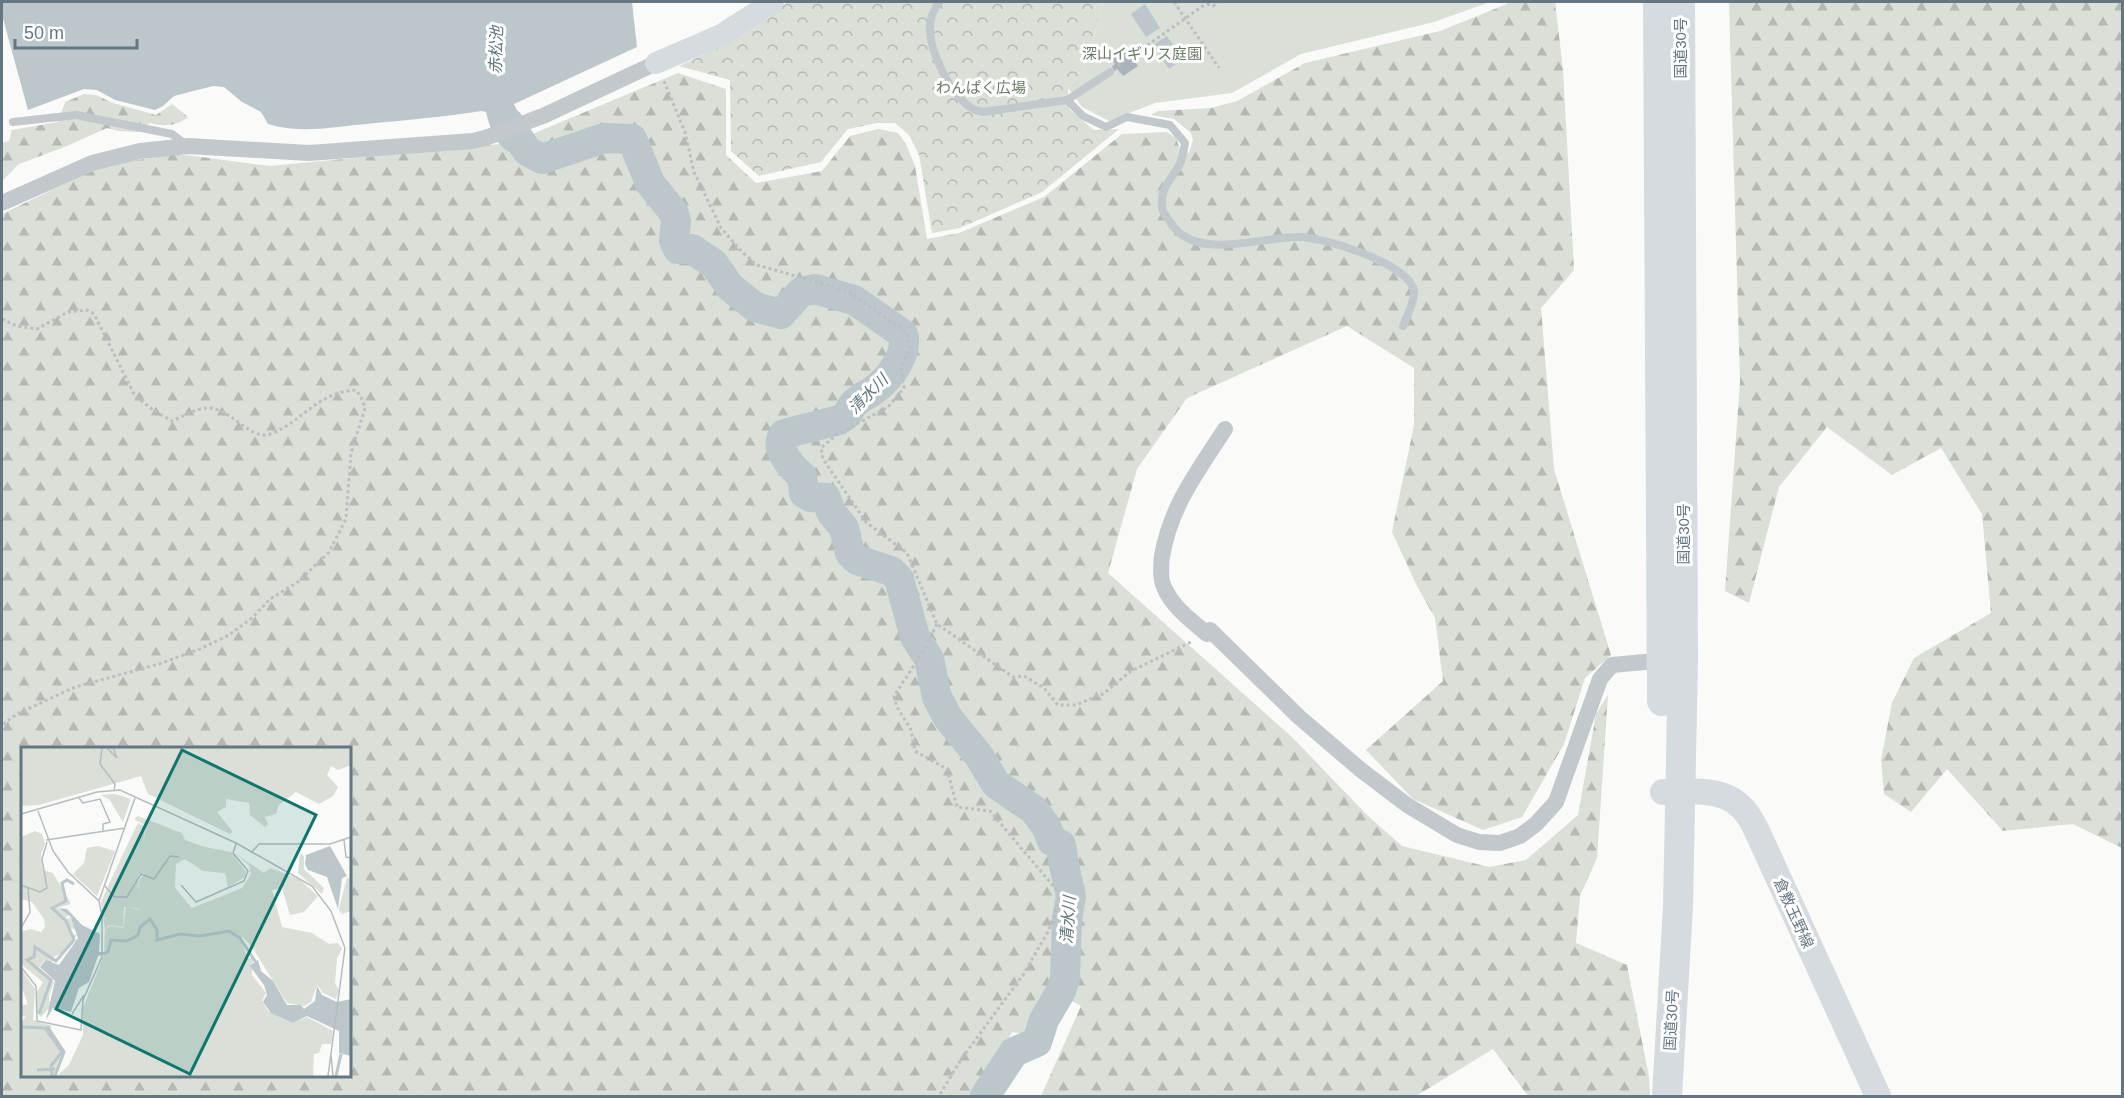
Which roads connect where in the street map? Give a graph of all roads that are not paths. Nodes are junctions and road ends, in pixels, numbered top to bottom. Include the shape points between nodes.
1 (773, 2) edge
2 (939, 2) edge
3 (1658, 2) edge
4 (1680, 2) edge
5 (656, 63) joint
6 (1110, 72) road end
7 (1067, 100) junction
8 (13, 122) dead end
9 (188, 146) junction
10 (2, 203) edge
11 (1403, 326) dead end
12 (1225, 429) dead end
13 (1673, 660) junction
14 (1672, 792) junction
15 (1667, 1096) edge
16 (1878, 1096) edge

1 - 5 street via 699,46
2 - 7 lane via 931,20 932,45 940,68 971,108 983,112
3 - 13 highway, 国道30号
4 - 13 highway, 国道30号
5 - 9 street via 492,138 309,153
6 - 7 lane
7 - 11 lane via 1083,116 1106,127 1127,117 1170,125 1180,134 1185,143 1181,162 1163,188 1163,211 1176,231 1196,242 1220,245 1308,238 1383,262 1412,283 1414,294
8 - 9 lane via 76,115 172,134
9 - 10 street via 100,160
12 - 13 street via 1180,498 1166,533 1162,585 1176,607 1208,634 1210,630 1360,770 1457,835 1500,843 1520,836 1536,824 1556,802 1606,670 1612,665
13 - 14 highway, 国道30号
14 - 15 highway, 国道30号 via 1678,906
14 - 16 main road, 倉敷玉野線 via 1706,792 1727,797 1748,815

